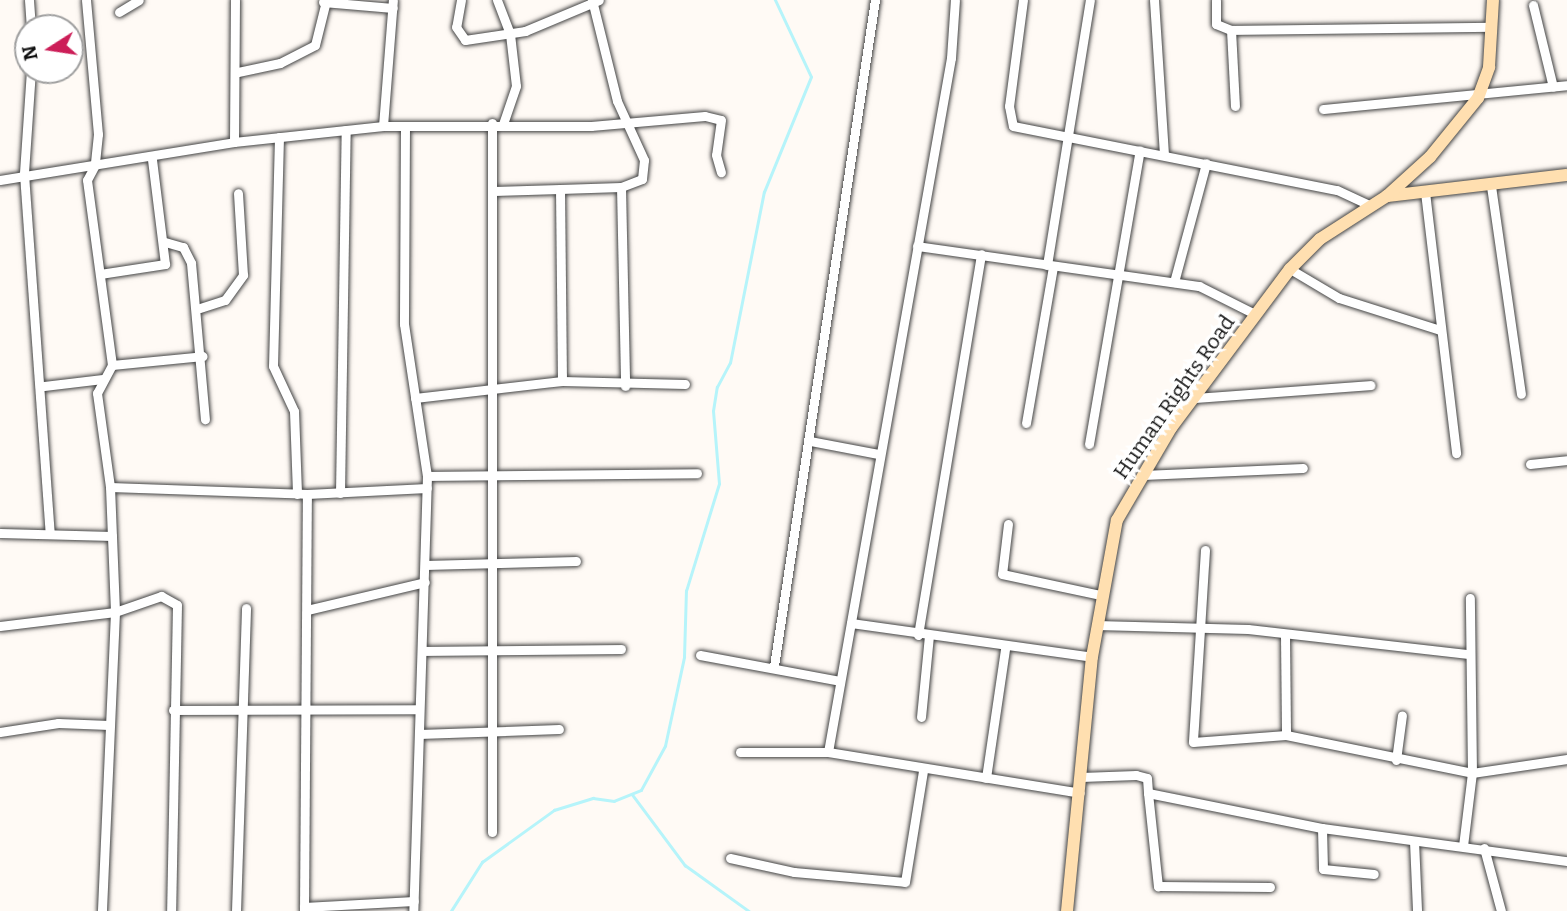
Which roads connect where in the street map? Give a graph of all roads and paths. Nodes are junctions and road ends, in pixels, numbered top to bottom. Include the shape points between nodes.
1 (86, 0) edge
2 (139, 0) edge
3 (235, 0) edge
4 (461, 0) edge
5 (497, 0) edge
6 (875, 0) edge
7 (955, 0) edge
8 (1023, 0) edge
9 (1090, 0) edge
10 (1154, 0) edge
11 (1216, 0) edge
12 (1493, 0) edge
13 (594, 1) edge
14 (323, 3) edge
15 (393, 4) edge
16 (1534, 5) dead end
17 (119, 12) dead end
18 (1489, 27) junction
19 (1231, 30) junction
20 (510, 34) junction
21 (238, 72) junction
22 (31, 84) edge
23 (1567, 85) edge
24 (1553, 88) junction
25 (1478, 99) junction
26 (1235, 106) dead end
27 (1323, 109) dead end
28 (631, 123) junction
29 (492, 124) junction
30 (503, 124) junction
31 (383, 126) junction
32 (405, 126) junction
33 (346, 130) junction
34 (279, 137) junction
35 (1073, 137) junction
36 (234, 142) junction
37 (1140, 150) junction
38 (1164, 155) junction
39 (152, 159) junction
40 (1206, 163) junction
41 (95, 165) junction
42 (721, 172) dead end
43 (24, 174) junction
44 (1567, 176) edge
45 (0, 180) edge
46 (1490, 186) junction
47 (621, 187) junction
48 (560, 189) junction
49 (494, 191) junction
50 (1425, 192) junction
51 (238, 193) dead end
52 (1387, 196) junction
53 (1369, 205) junction
54 (165, 242) junction
55 (917, 246) junction
56 (981, 254) junction
57 (1050, 266) junction
58 (1290, 269) junction
59 (1116, 272) junction
60 (100, 274) junction
61 (1174, 282) junction
62 (200, 308) junction
63 (1255, 314) junction
64 (1440, 330) junction
65 (203, 356) junction
66 (112, 365) junction
67 (103, 379) junction
68 (562, 381) junction
69 (685, 384) dead end
70 (1371, 385) dead end
71 (44, 386) junction
72 (625, 386) junction
73 (489, 394) junction
74 (1521, 394) dead end
75 (415, 398) junction
76 (1196, 398) junction
77 (205, 419) dead end
78 (1027, 423) dead end
79 (810, 442) junction
80 (1089, 444) dead end
81 (1456, 453) dead end
82 (878, 454) junction
83 (1567, 460) edge
84 (1530, 464) dead end
85 (1303, 468) dead end
86 (697, 473) dead end
87 (1143, 475) junction
88 (427, 476) junction
89 (491, 477) junction
90 (110, 487) junction
91 (427, 488) junction
92 (340, 493) junction
93 (297, 494) junction
94 (307, 494) junction
95 (1009, 524) dead end
96 (0, 533) edge
97 (50, 533) junction
98 (112, 536) junction
99 (1205, 550) dead end
100 (576, 561) dead end
101 (489, 564) junction
102 (425, 565) junction
103 (425, 582) junction
104 (1100, 594) junction
105 (1470, 598) dead end
106 (246, 608) dead end
107 (307, 610) junction
108 (115, 612) junction
109 (851, 623) junction
110 (1097, 625) junction
111 (1200, 625) junction
112 (0, 626) edge
113 (918, 635) junction
114 (929, 635) junction
115 (1285, 636) junction
116 (621, 649) dead end
117 (1005, 649) junction
118 (423, 651) junction
119 (493, 653) junction
120 (700, 654) dead end
121 (1469, 654) junction
122 (1092, 657) junction
123 (774, 666) junction
124 (840, 681) junction
125 (419, 709) junction
126 (173, 710) junction
127 (306, 713) junction
128 (245, 714) junction
129 (1402, 715) dead end
130 (921, 717) dead end
131 (110, 725) junction
132 (559, 729) dead end
133 (0, 732) edge
134 (494, 732) junction
135 (419, 734) junction
136 (1286, 735) junction
137 (740, 752) dead end
138 (828, 752) junction
139 (1567, 759) edge
140 (1396, 760) junction
141 (923, 771) junction
142 (1472, 773) junction
143 (1081, 777) junction
144 (986, 778) junction
145 (1080, 793) junction
146 (1148, 793) junction
147 (1322, 828) junction
148 (492, 832) dead end
149 (1414, 841) junction
150 (1463, 846) junction
151 (1484, 848) junction
152 (730, 858) dead end
153 (1567, 861) edge
154 (1374, 874) dead end
155 (1270, 887) dead end
156 (413, 906) edge
157 (304, 909) edge
158 (1498, 910) edge
159 (102, 911) edge
160 (171, 911) edge
161 (236, 911) edge
162 (1067, 911) edge
163 (1417, 911) edge

1 - 41 street
2 - 17 street
3 - 21 street
4 - 20 street via 456,27 465,40
5 - 20 street
6 - 79 street
7 - 55 street
8 - 35 street via 1009,119 1021,130
9 - 35 street
10 - 38 street
11 - 19 street via 1216,24
12 - 18 street, Human Rights Road
13 - 20 street
13 - 28 street via 607,71
14 - 15 street
14 - 21 street via 315,45 280,63
15 - 31 street
16 - 24 street
18 - 19 street
18 - 25 street, Human Rights Road via 1489,68
19 - 26 street
20 - 30 street via 516,86
21 - 36 street
22 - 43 street
23 - 24 street
24 - 25 street
25 - 27 street
25 - 52 street, Human Rights Road via 1430,157
28 - 30 street
28 - 42 street via 721,120 716,155
28 - 47 street via 644,174
29 - 30 street
29 - 32 street
29 - 49 street
31 - 32 street
31 - 33 street
32 - 75 street via 404,324
33 - 34 street
33 - 92 street
34 - 36 street
34 - 93 street via 273,366 294,411
35 - 37 street
35 - 57 street
36 - 39 street
37 - 38 street
37 - 59 street
38 - 40 street
39 - 41 street
39 - 54 street
40 - 53 street via 1337,190
40 - 61 street
41 - 43 street
41 - 60 street via 86,180
43 - 45 street
43 - 71 street
44 - 46 street
46 - 50 street
46 - 74 street
47 - 48 street
47 - 72 street
48 - 49 street
48 - 68 street
49 - 73 street
50 - 52 street
50 - 64 street
51 - 62 street via 243,275 225,300
52 - 53 street, Human Rights Road
53 - 58 street, Human Rights Road
54 - 60 street via 165,264
54 - 62 street via 183,247
55 - 56 street
55 - 82 street
56 - 57 street
56 - 113 street
57 - 59 street
57 - 78 street
58 - 63 street, Human Rights Road
58 - 64 street via 1339,298
59 - 61 street
59 - 80 street
60 - 66 street
61 - 63 street via 1199,286
62 - 65 street
63 - 76 street, Human Rights Road
64 - 81 street
65 - 66 street
65 - 77 street
66 - 67 street
67 - 71 street
67 - 90 street via 97,393
68 - 72 street
68 - 73 street
69 - 72 street
70 - 76 street
71 - 97 street
73 - 75 street
73 - 89 street
75 - 88 street
76 - 87 street, Human Rights Road
79 - 82 street
79 - 123 street
82 - 109 street
83 - 84 street
85 - 87 street
86 - 89 street
87 - 104 street, Human Rights Road via 1117,520
88 - 89 street
88 - 91 street
89 - 101 street
90 - 93 street
90 - 98 street
91 - 92 street
91 - 102 street
92 - 94 street
93 - 94 street
94 - 107 street
95 - 104 street via 1003,574
96 - 97 street
97 - 98 street
98 - 108 street
99 - 111 street
100 - 101 street
101 - 102 street
101 - 119 street
102 - 103 street
103 - 107 street
103 - 118 street
104 - 110 street, Human Rights Road
105 - 121 street
106 - 128 street
107 - 127 street
108 - 112 street
108 - 126 street via 161,596 177,605
108 - 131 street
109 - 113 street
109 - 124 street
110 - 111 street
110 - 122 street, Human Rights Road
111 - 115 street
111 - 136 street via 1193,742
113 - 114 street
114 - 117 street
114 - 130 street
115 - 121 street
115 - 136 street
116 - 119 street
117 - 122 street
117 - 144 street
118 - 119 street
118 - 125 street
119 - 134 street
120 - 123 street
121 - 142 street
122 - 143 street, Human Rights Road
123 - 124 street
124 - 138 street
125 - 127 street
125 - 135 street
126 - 128 street
126 - 160 street
127 - 128 street
127 - 157 street
128 - 161 street via 237,764
129 - 140 street
131 - 133 street via 68,722
131 - 159 street
132 - 134 street
134 - 135 street
134 - 148 street
135 - 156 street
136 - 140 street
137 - 138 street
138 - 141 street
139 - 142 street
140 - 142 street
141 - 144 street
141 - 152 street via 905,882 794,872
142 - 150 street
143 - 145 street, Human Rights Road
143 - 146 street via 1136,775 1147,778
144 - 145 street
145 - 162 street, Human Rights Road
146 - 147 street
146 - 155 street via 1158,886
147 - 149 street
147 - 154 street via 1323,869
149 - 150 street
149 - 163 street
150 - 151 street
151 - 153 street
151 - 158 street
156 - 157 street

